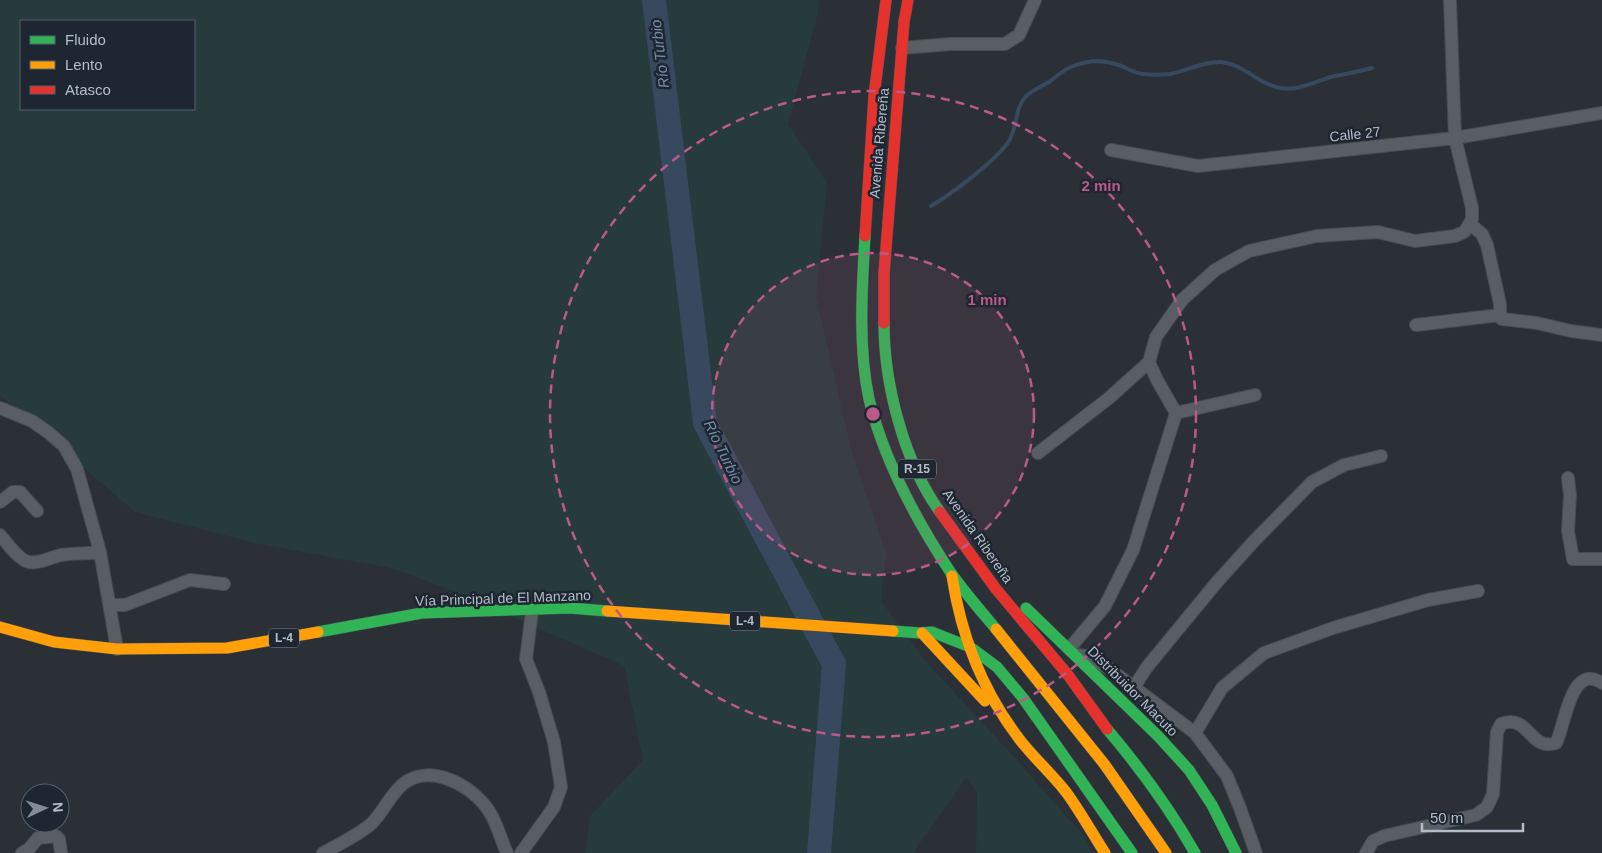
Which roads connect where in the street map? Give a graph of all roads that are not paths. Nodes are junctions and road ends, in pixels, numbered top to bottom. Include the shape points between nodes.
1 (886, 0) edge
2 (908, 0) edge
3 (1035, 0) edge
4 (1450, 0) edge
5 (902, 48) junction
6 (1602, 113) edge
7 (1455, 138) junction
8 (1111, 150) dead end
9 (1470, 224) junction
10 (1500, 315) junction
11 (1416, 325) dead end
12 (1602, 335) edge
13 (1149, 362) junction
14 (1255, 395) dead end
15 (0, 408) edge
16 (1176, 413) junction
17 (1038, 453) dead end
18 (1381, 456) dead end
19 (1568, 478) dead end
20 (0, 502) edge
21 (37, 511) dead end
22 (0, 535) edge
23 (100, 552) junction
24 (1602, 559) edge
25 (984, 571) junction
26 (952, 574) junction
27 (224, 584) dead end
28 (1478, 591) dead end
29 (110, 605) junction
30 (532, 611) junction
31 (0, 627) edge
32 (925, 633) junction
33 (970, 647) junction
34 (117, 649) junction
35 (1072, 652) junction
36 (1602, 683) edge
37 (1134, 687) junction
38 (1195, 733) junction
39 (1020, 740) junction
40 (1226, 832) junction
41 (22, 853) edge
42 (61, 853) edge
43 (323, 853) edge
44 (507, 853) edge
45 (521, 853) edge
46 (1105, 853) edge
47 (1132, 853) edge
48 (1166, 853) edge
49 (1195, 853) edge
50 (1236, 853) edge
51 (1252, 853) edge
52 (1256, 853) edge
53 (1366, 853) edge

1 - 26 main road, Avenida Ribereña / R-15 via 866,201 862,339 868,397 895,473 920,523
2 - 5 main road, Avenida Ribereña / R-15
3 - 5 street via 1019,35 1005,44
4 - 7 street
5 - 25 main road, Avenida Ribereña / R-15 via 884,273 884,350 892,399 910,456 935,505
6 - 7 street, Calle 27
7 - 8 street, Calle 27 via 1198,166
7 - 9 street via 1472,208
9 - 10 street via 1482,234 1487,245
9 - 13 street via 1455,236 1415,241 1378,232 1317,236 1249,251 1215,270 1182,300 1156,337
10 - 11 street
10 - 12 street via 1505,320 1537,322 1571,332
13 - 16 street
13 - 17 street
14 - 16 street
15 - 23 street via 32,421 64,446 77,468
16 - 35 street via 1133,550 1105,606
18 - 37 street via 1344,465 1312,482 1217,582
19 - 24 street via 1568,531 1573,560
20 - 21 street via 13,492 20,492
22 - 23 street via 29,563 63,555
23 - 29 street
25 - 35 main road, Distribuidor Macuto
25 - 49 main road, Avenida Ribereña / R-15 via 1139,768
26 - 32 main road via 947,617
26 - 33 main road via 957,608
26 - 48 main road, Avenida Ribereña / R-15 via 1105,765
27 - 29 street via 190,580 125,605
28 - 38 street via 1419,603 1333,628 1264,653 1222,688
29 - 34 street
30 - 32 main road, Vía Principal de El Manzano / L-4 via 570,608
30 - 34 main road, Vía Principal de El Manzano / L-4 via 422,613 227,648
30 - 45 street via 526,659 554,742 561,787 554,807
31 - 34 main road, Vía Principal de El Manzano / L-4 via 54,642
32 - 33 main road, Vía Principal de El Manzano
32 - 39 main road
33 - 39 main road via 977,669
33 - 47 main road, Vía Principal de El Manzano via 997,667 1023,698
35 - 37 street via 1099,662
35 - 40 main road, Distribuidor Macuto via 1189,770
36 - 53 street via 1586,680 1577,686 1570,697 1556,743 1542,744 1517,722 1509,720 1501,724 1497,732 1493,794 1487,807 1476,815 1384,836 1373,841
37 - 38 street
38 - 52 street via 1227,776
39 - 46 main road via 1066,792
40 - 50 main road, Distribuidor Macuto
40 - 51 street
41 - 42 street via 38,838 56,836
43 - 44 street via 372,824 394,792 417,776 440,776 477,796 490,812

